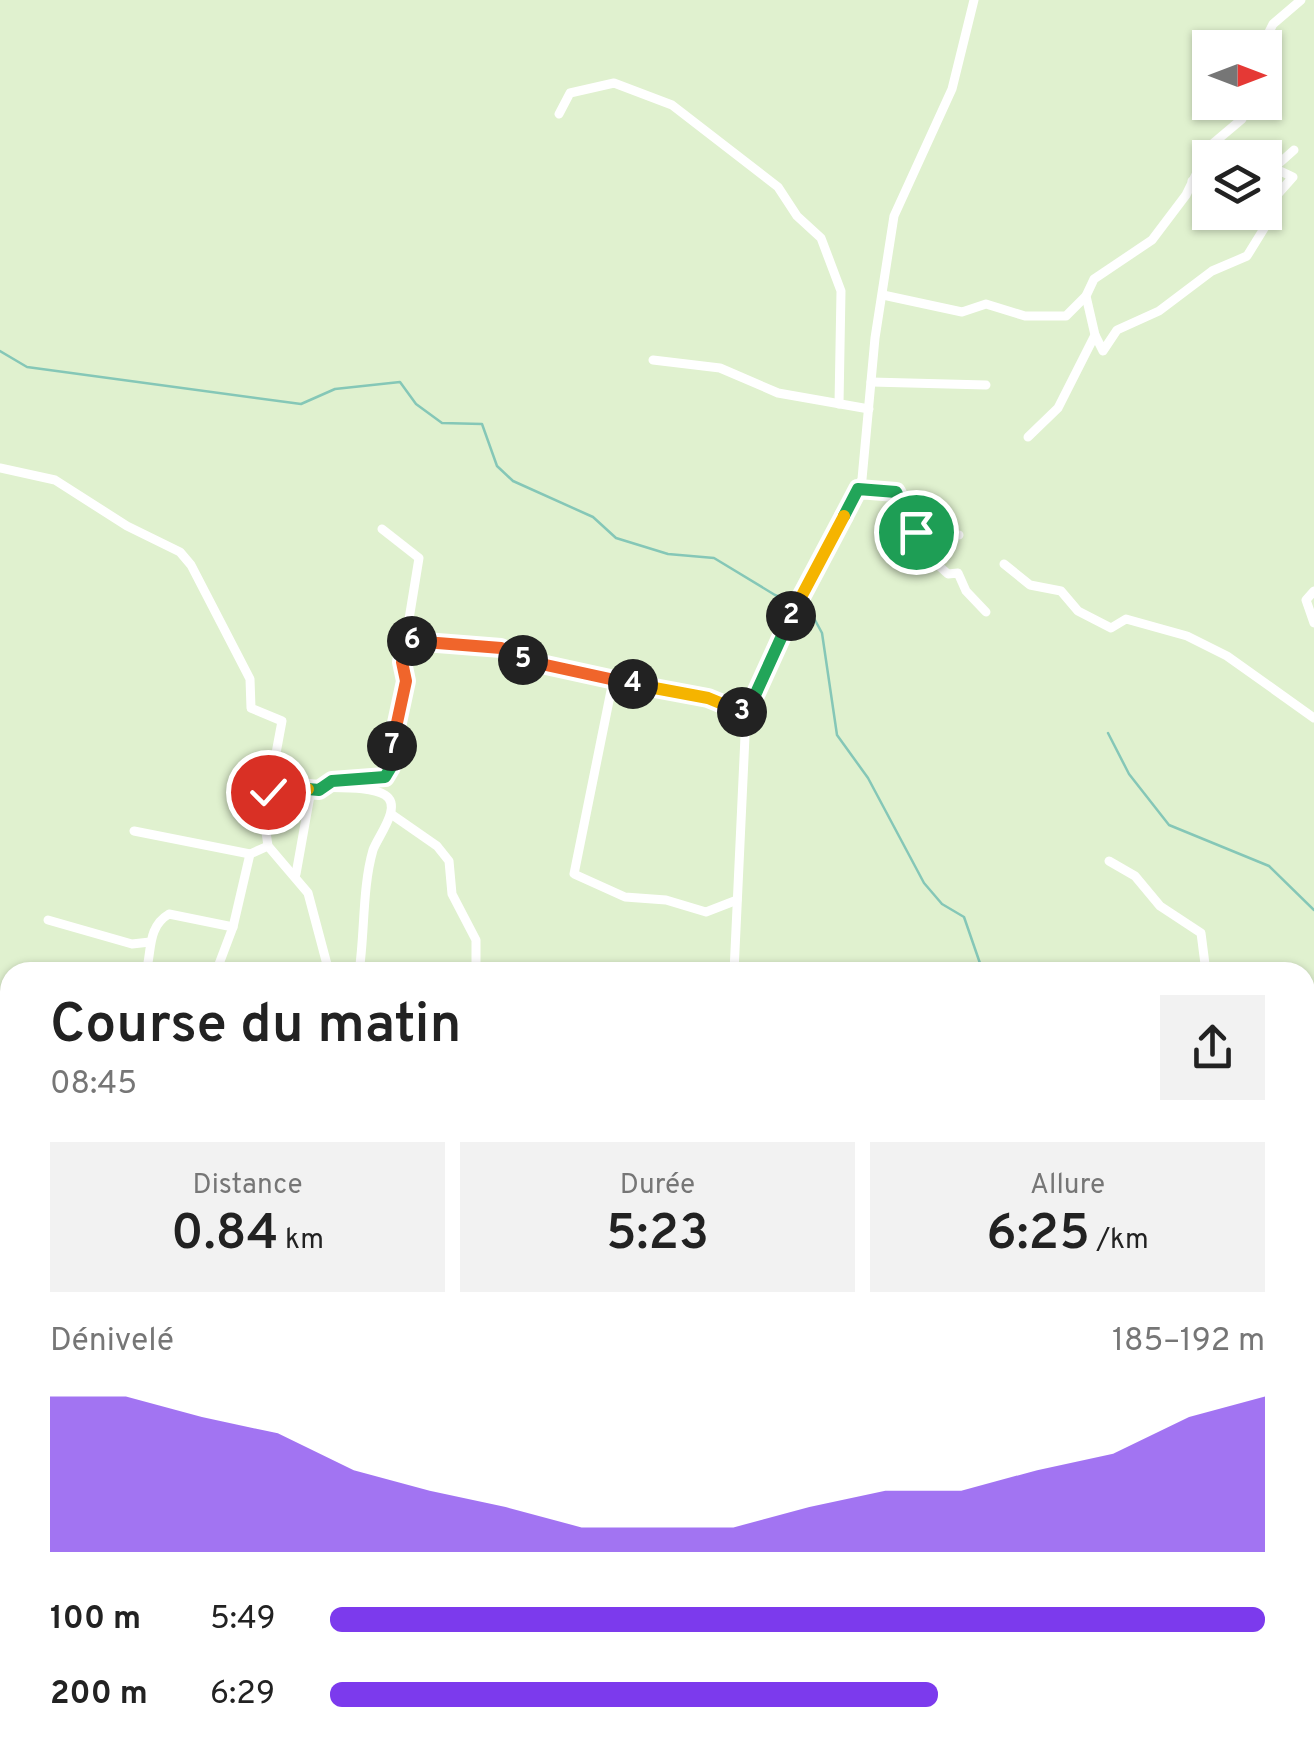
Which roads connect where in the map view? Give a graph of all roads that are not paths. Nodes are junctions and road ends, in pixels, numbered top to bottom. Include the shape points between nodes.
1 (974, 0) edge
2 (1302, 0) edge
3 (1270, 30) edge
4 (559, 114) dead end
5 (1242, 120) edge
6 (1217, 140) edge
7 (1294, 150) dead end
8 (1282, 158) edge
9 (1282, 171) edge
10 (1192, 181) edge
11 (1282, 189) edge
12 (1264, 230) edge
13 (883, 295) junction
14 (1086, 296) junction
15 (1095, 335) junction
16 (652, 360) dead end
17 (871, 382) junction
18 (986, 385) dead end
19 (839, 404) junction
20 (870, 409) junction
21 (1028, 437) dead end
22 (0, 468) edge
23 (858, 489) junction
24 (382, 529) dead end
25 (916, 532) junction
26 (959, 535) dead end
27 (1004, 564) dead end
28 (1314, 592) edge
29 (986, 612) dead end
30 (1314, 623) edge
31 (406, 641) junction
32 (613, 680) junction
33 (746, 715) junction
34 (1314, 718) edge
35 (271, 780) junction
36 (315, 790) junction
37 (391, 814) junction
38 (134, 832) dead end
39 (268, 846) junction
40 (250, 854) junction
41 (1108, 861) dead end
42 (296, 874) junction
43 (737, 900) junction
44 (48, 920) dead end
45 (234, 927) junction
46 (150, 942) junction
47 (147, 962) edge
48 (220, 962) edge
49 (325, 962) edge
50 (360, 962) edge
51 (476, 962) edge
52 (734, 962) edge
53 (1204, 962) edge

1 - 13 street via 952,89 900,195
2 - 3 street
4 - 19 street via 570,93 614,83 672,104 778,187 821,238 842,290
5 - 6 street
7 - 8 street
9 - 11 street via 1294,177
10 - 14 street via 1152,240 1105,268
12 - 15 street via 1247,256 1116,330 1103,351
13 - 14 street via 962,312 986,304 1025,316 1066,316
13 - 17 street
14 - 15 street
15 - 21 street via 1058,408
16 - 19 street via 720,368 778,393
17 - 18 street
17 - 20 street
19 - 20 street
20 - 23 street
22 - 35 street via 56,480 180,552 232,638 250,679 252,708 282,720
23 - 25 street via 896,492
23 - 33 street
24 - 31 street via 419,558
25 - 26 street
25 - 29 street via 938,565 958,573
27 - 34 street via 1030,585 1061,591 1078,611 1110,628 1126,619 1208,646
28 - 30 street via 1306,600
31 - 32 street via 501,648 527,663
31 - 36 street via 390,773 332,781
32 - 33 street via 708,698
32 - 43 street via 574,874 625,896 706,912
33 - 43 street
35 - 36 street
35 - 39 street via 264,818
36 - 37 street via 385,795
36 - 42 street
37 - 50 street via 373,851
37 - 51 street via 449,860 452,894 476,940
38 - 40 street
39 - 40 street
39 - 42 street
40 - 45 street
41 - 53 street via 1200,933
42 - 49 street via 308,893
43 - 52 street
44 - 46 street via 132,944
45 - 46 street via 169,914
45 - 48 street
46 - 47 street

